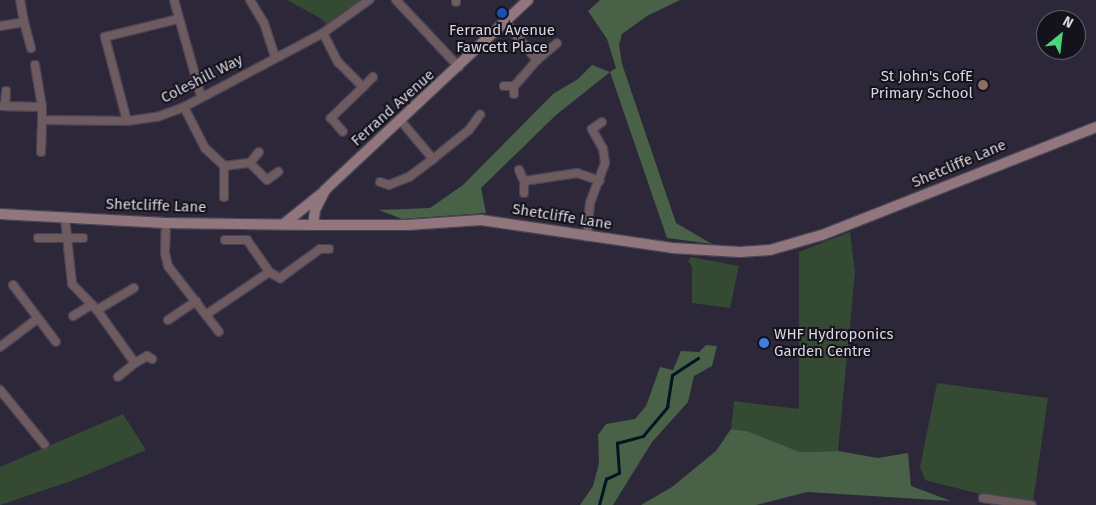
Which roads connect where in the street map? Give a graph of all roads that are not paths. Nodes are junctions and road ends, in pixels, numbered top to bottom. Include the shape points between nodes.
1 (20, 0) edge
2 (174, 0) edge
3 (250, 0) edge
4 (369, 0) edge
5 (396, 0) edge
6 (528, 0) edge
7 (178, 19) junction
8 (24, 22) junction
9 (505, 22) junction
10 (0, 26) edge
11 (323, 33) junction
12 (557, 46) dead end
13 (31, 48) dead end
14 (275, 56) junction
15 (537, 60) junction
16 (35, 65) dead end
17 (459, 67) junction
18 (374, 77) dead end
19 (504, 86) dead end
20 (363, 87) junction
21 (6, 91) dead end
22 (201, 96) junction
23 (3, 106) edge
24 (42, 107) junction
25 (184, 107) junction
26 (480, 115) dead end
27 (42, 120) junction
28 (127, 121) junction
29 (401, 122) junction
30 (602, 122) dead end
31 (1096, 127) edge
32 (343, 132) dead end
33 (41, 152) dead end
34 (259, 152) dead end
35 (433, 159) junction
36 (250, 163) junction
37 (224, 166) junction
38 (518, 170) dead end
39 (278, 172) dead end
40 (524, 181) junction
41 (380, 182) dead end
42 (600, 182) junction
43 (325, 190) junction
44 (524, 193) dead end
45 (222, 196) dead end
46 (0, 214) edge
47 (65, 218) junction
48 (166, 223) junction
49 (285, 223) junction
50 (313, 225) junction
51 (587, 237) junction
52 (38, 238) dead end
53 (66, 238) junction
54 (83, 238) dead end
55 (225, 240) dead end
56 (329, 249) dead end
57 (269, 272) junction
58 (13, 285) dead end
59 (134, 288) dead end
60 (196, 300) junction
61 (94, 307) junction
62 (207, 314) junction
63 (73, 316) dead end
64 (37, 319) junction
65 (168, 320) dead end
66 (219, 332) dead end
67 (56, 342) dead end
68 (0, 347) edge
69 (152, 359) dead end
70 (135, 363) junction
71 (118, 377) dead end
72 (0, 390) edge
73 (44, 444) dead end
74 (983, 498) dead end
75 (1031, 505) edge

1 - 8 street
2 - 7 street
3 - 14 street via 264,23
4 - 11 street, Coleshill Way
5 - 17 street
6 - 9 street, Ferrand Avenue
7 - 22 street
7 - 28 street via 104,37
8 - 10 street
8 - 13 street
9 - 15 street
9 - 17 street, Ferrand Avenue
11 - 14 street, Coleshill Way
11 - 20 street via 338,62
12 - 15 street
14 - 22 street, Coleshill Way
15 - 19 street via 514,90
16 - 24 street
17 - 29 street, Ferrand Avenue
18 - 20 street
20 - 32 street via 327,120
21 - 23 street
22 - 25 street, Coleshill Way
23 - 24 street
24 - 27 street
25 - 28 street, Coleshill Way via 157,117
25 - 37 street via 206,148
26 - 35 street via 471,132
27 - 28 street, Coleshill Way
27 - 33 street
29 - 35 street
29 - 43 street, Ferrand Avenue
30 - 42 street via 592,129 604,156
31 - 51 street, Shetcliffe Lane via 972,174 894,208 770,250 740,252 672,248
34 - 36 street
35 - 41 street via 388,188
36 - 37 street
36 - 39 street via 267,182
37 - 45 street
38 - 40 street
40 - 42 street via 577,173
40 - 44 street
42 - 51 street via 590,203
43 - 49 street
43 - 50 street, Ferrand Avenue via 315,210
46 - 47 street, Shetcliffe Lane
47 - 48 street, Shetcliffe Lane
47 - 53 street
48 - 49 street, Shetcliffe Lane
48 - 60 street via 168,266
49 - 50 street, Shetcliffe Lane
50 - 51 street, Shetcliffe Lane via 407,226 481,220
52 - 53 street
53 - 54 street
53 - 61 street via 72,284
55 - 57 street via 247,240
56 - 57 street via 320,249 282,282
57 - 62 street
58 - 64 street
59 - 61 street
60 - 62 street
60 - 65 street
61 - 63 street
61 - 70 street
62 - 66 street
64 - 67 street
64 - 68 street
69 - 70 street via 146,356
70 - 71 street
72 - 73 street
74 - 75 street

